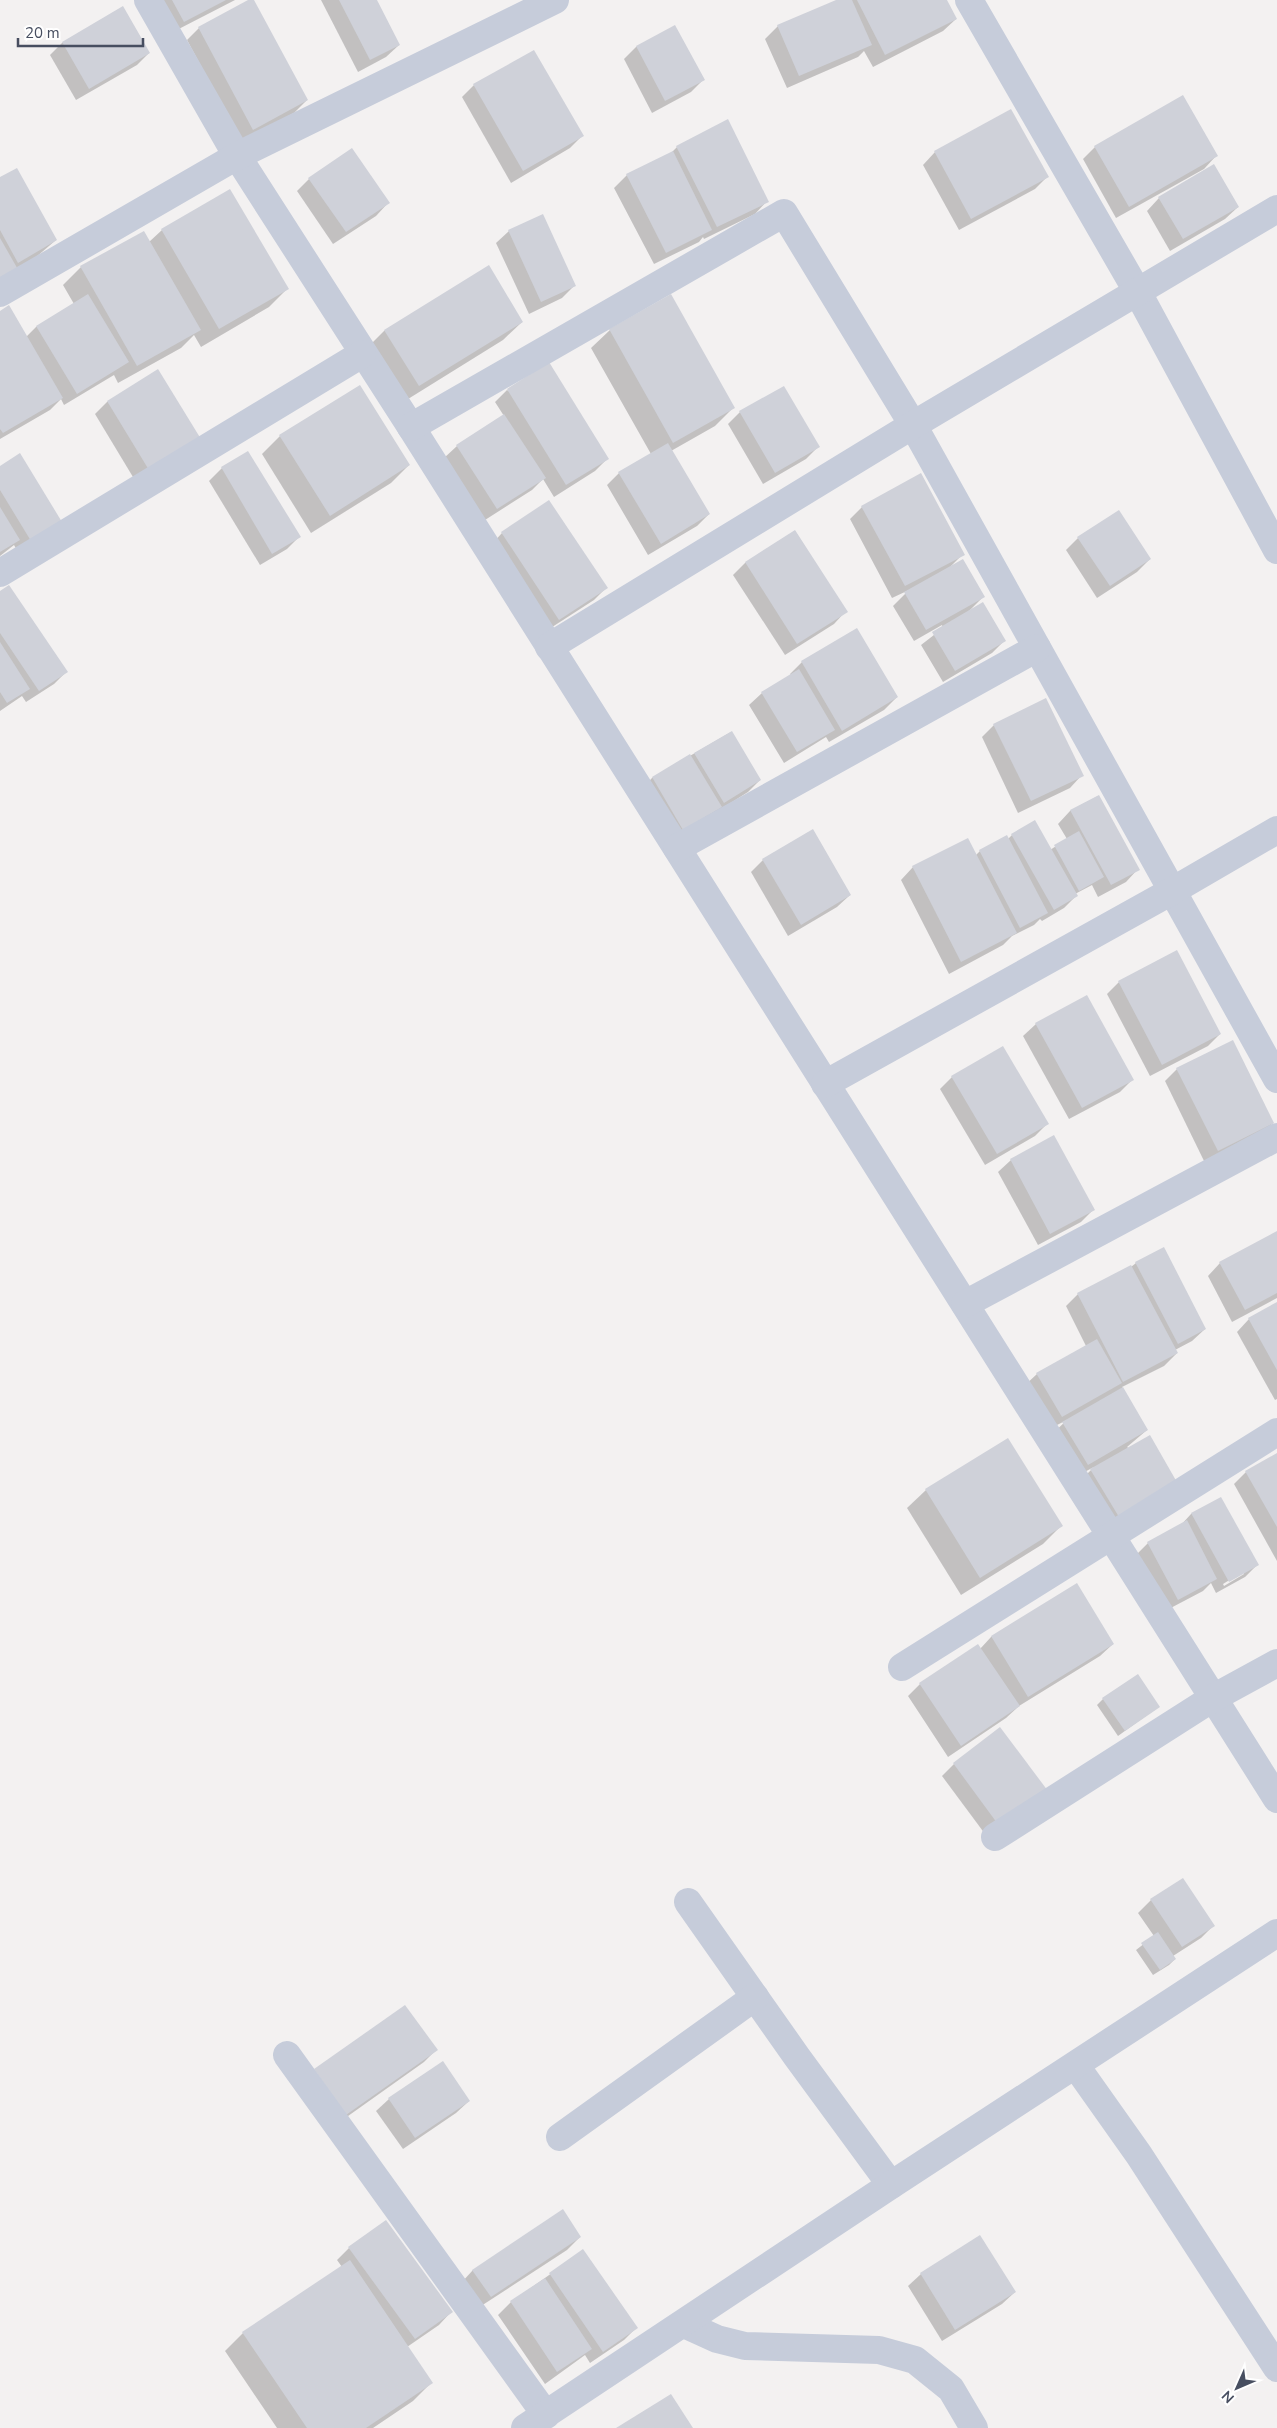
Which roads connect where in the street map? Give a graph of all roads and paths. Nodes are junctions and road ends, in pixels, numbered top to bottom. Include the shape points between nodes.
1 (148, 0) edge
2 (554, 0) edge
3 (969, 0) edge
4 (237, 156) junction
5 (1277, 209) edge
6 (1137, 292) junction
7 (0, 293) edge
8 (362, 354) junction
9 (913, 425) junction
10 (411, 427) junction
11 (1277, 550) edge
12 (0, 573) edge
13 (549, 646) junction
14 (1037, 648) junction
15 (1277, 830) edge
16 (677, 848) junction
17 (1172, 892) junction
18 (1277, 1079) edge
19 (826, 1084) junction
20 (1277, 1137) edge
21 (965, 1304) junction
22 (1277, 1432) edge
23 (1112, 1537) junction
24 (1277, 1663) edge
25 (902, 1667) dead end
26 (1213, 1698) junction
27 (1277, 1798) edge
28 (995, 1836) dead end
29 (688, 1902) dead end
30 (1277, 1934) edge
31 (756, 1997) junction
32 (287, 2055) dead end
33 (1076, 2066) junction
34 (560, 2137) dead end
35 (891, 2185) junction
36 (684, 2324) junction
37 (1277, 2368) edge
38 (535, 2422) edge
39 (974, 2428) edge

1 - 4 street
2 - 4 street
3 - 6 street
4 - 7 street
4 - 8 street
5 - 6 street
6 - 9 street
6 - 11 street
8 - 10 street
8 - 12 street
9 - 10 street via 784,213
9 - 13 street
9 - 14 street
10 - 13 street
13 - 16 street
14 - 16 street
14 - 17 street
15 - 17 street
16 - 19 street
17 - 18 street
17 - 19 street
19 - 21 street
20 - 21 street
21 - 23 street
22 - 23 street
23 - 25 street
23 - 26 street
24 - 26 street
26 - 27 street
26 - 28 street
29 - 31 street
30 - 33 street
31 - 34 street
31 - 35 street
32 - 38 street
33 - 35 street
33 - 37 street via 1139,2155
35 - 36 street
36 - 38 street
36 - 39 street via 718,2340 745,2346 879,2350 915,2360 951,2389

